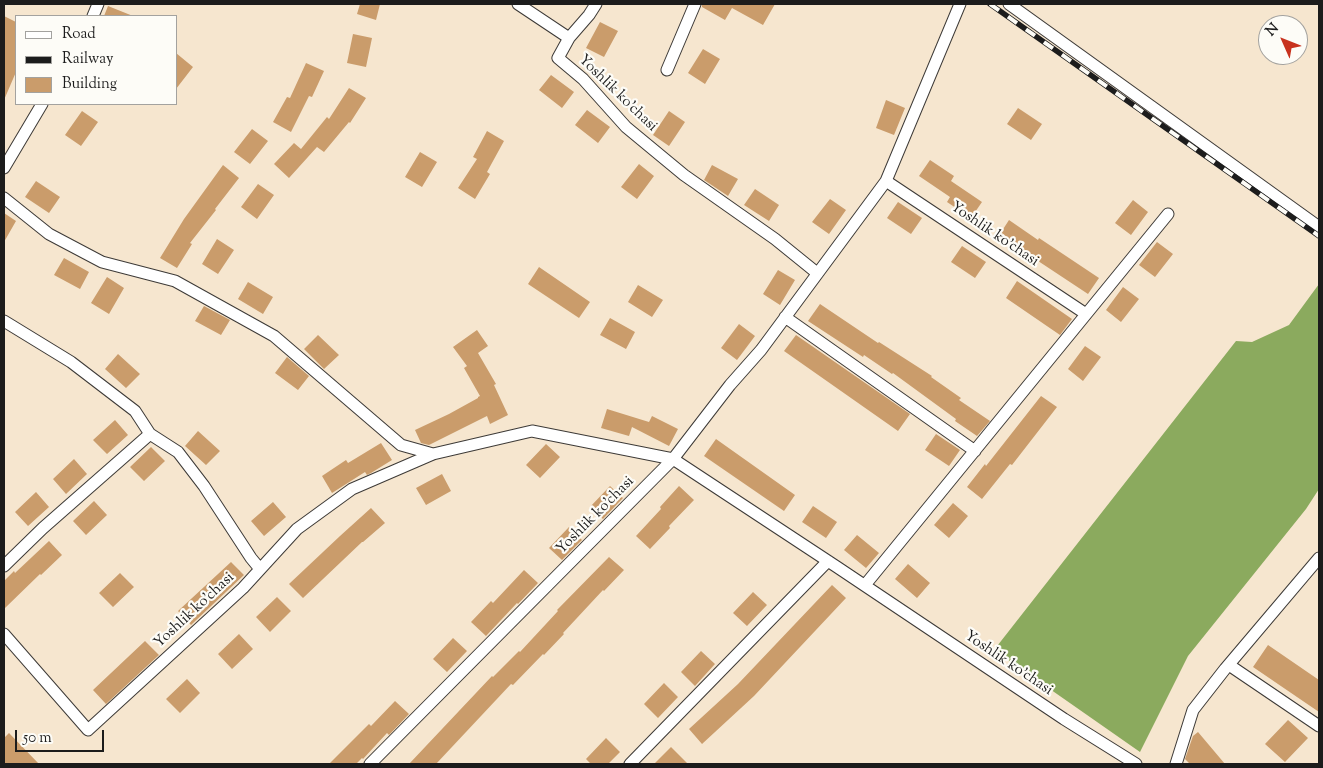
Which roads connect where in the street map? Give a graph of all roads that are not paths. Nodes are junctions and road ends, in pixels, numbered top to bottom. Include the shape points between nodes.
1 (518, 4) edge
2 (596, 4) edge
3 (695, 4) edge
4 (960, 4) edge
5 (1009, 4) edge
6 (569, 38) junction
7 (668, 70) dead end
8 (41, 105) edge
9 (4, 168) edge
10 (886, 181) junction
11 (4, 198) edge
12 (1168, 214) dead end
13 (1319, 227) edge
14 (817, 273) junction
15 (1086, 314) junction
16 (785, 317) junction
17 (4, 321) edge
18 (150, 434) junction
19 (975, 451) junction
20 (432, 454) junction
21 (673, 459) junction
22 (1319, 558) edge
23 (828, 561) junction
24 (4, 566) edge
25 (260, 569) junction
26 (865, 585) junction
27 (4, 634) edge
28 (1229, 665) junction
29 (1319, 726) edge
30 (370, 764) edge
31 (630, 764) edge
32 (1136, 764) edge
33 (1176, 764) edge

1 - 6 street, Yoshlik ko'chasi
2 - 6 street, Yoshlik ko'chasi
3 - 7 street
4 - 10 street, Yoshlik ko'chasi
5 - 13 street
6 - 14 street, Yoshlik ko'chasi via 558,58 583,79 626,127 684,175
8 - 9 street
10 - 14 street, Yoshlik ko'chasi
10 - 15 street, Yoshlik ko'chasi
11 - 20 street, Yoshlik ko'chasi via 49,234 102,262 175,281 274,336 401,445
12 - 15 street
14 - 16 street, Yoshlik ko'chasi
15 - 19 street
16 - 19 street
16 - 21 street, Yoshlik ko'chasi
17 - 18 street via 71,362 135,411
18 - 24 street
18 - 25 street via 178,452
19 - 26 street
20 - 21 street, Yoshlik ko'chasi via 532,431
20 - 25 street, Yoshlik ko'chasi via 352,489 297,529
21 - 23 street, Yoshlik ko'chasi
21 - 30 street, Yoshlik ko'chasi
22 - 28 street
23 - 26 street, Yoshlik ko'chasi
23 - 31 street
25 - 27 street, Yoshlik ko'chasi via 88,730
26 - 32 street, Yoshlik ko'chasi
28 - 29 street
28 - 33 street via 1193,710

